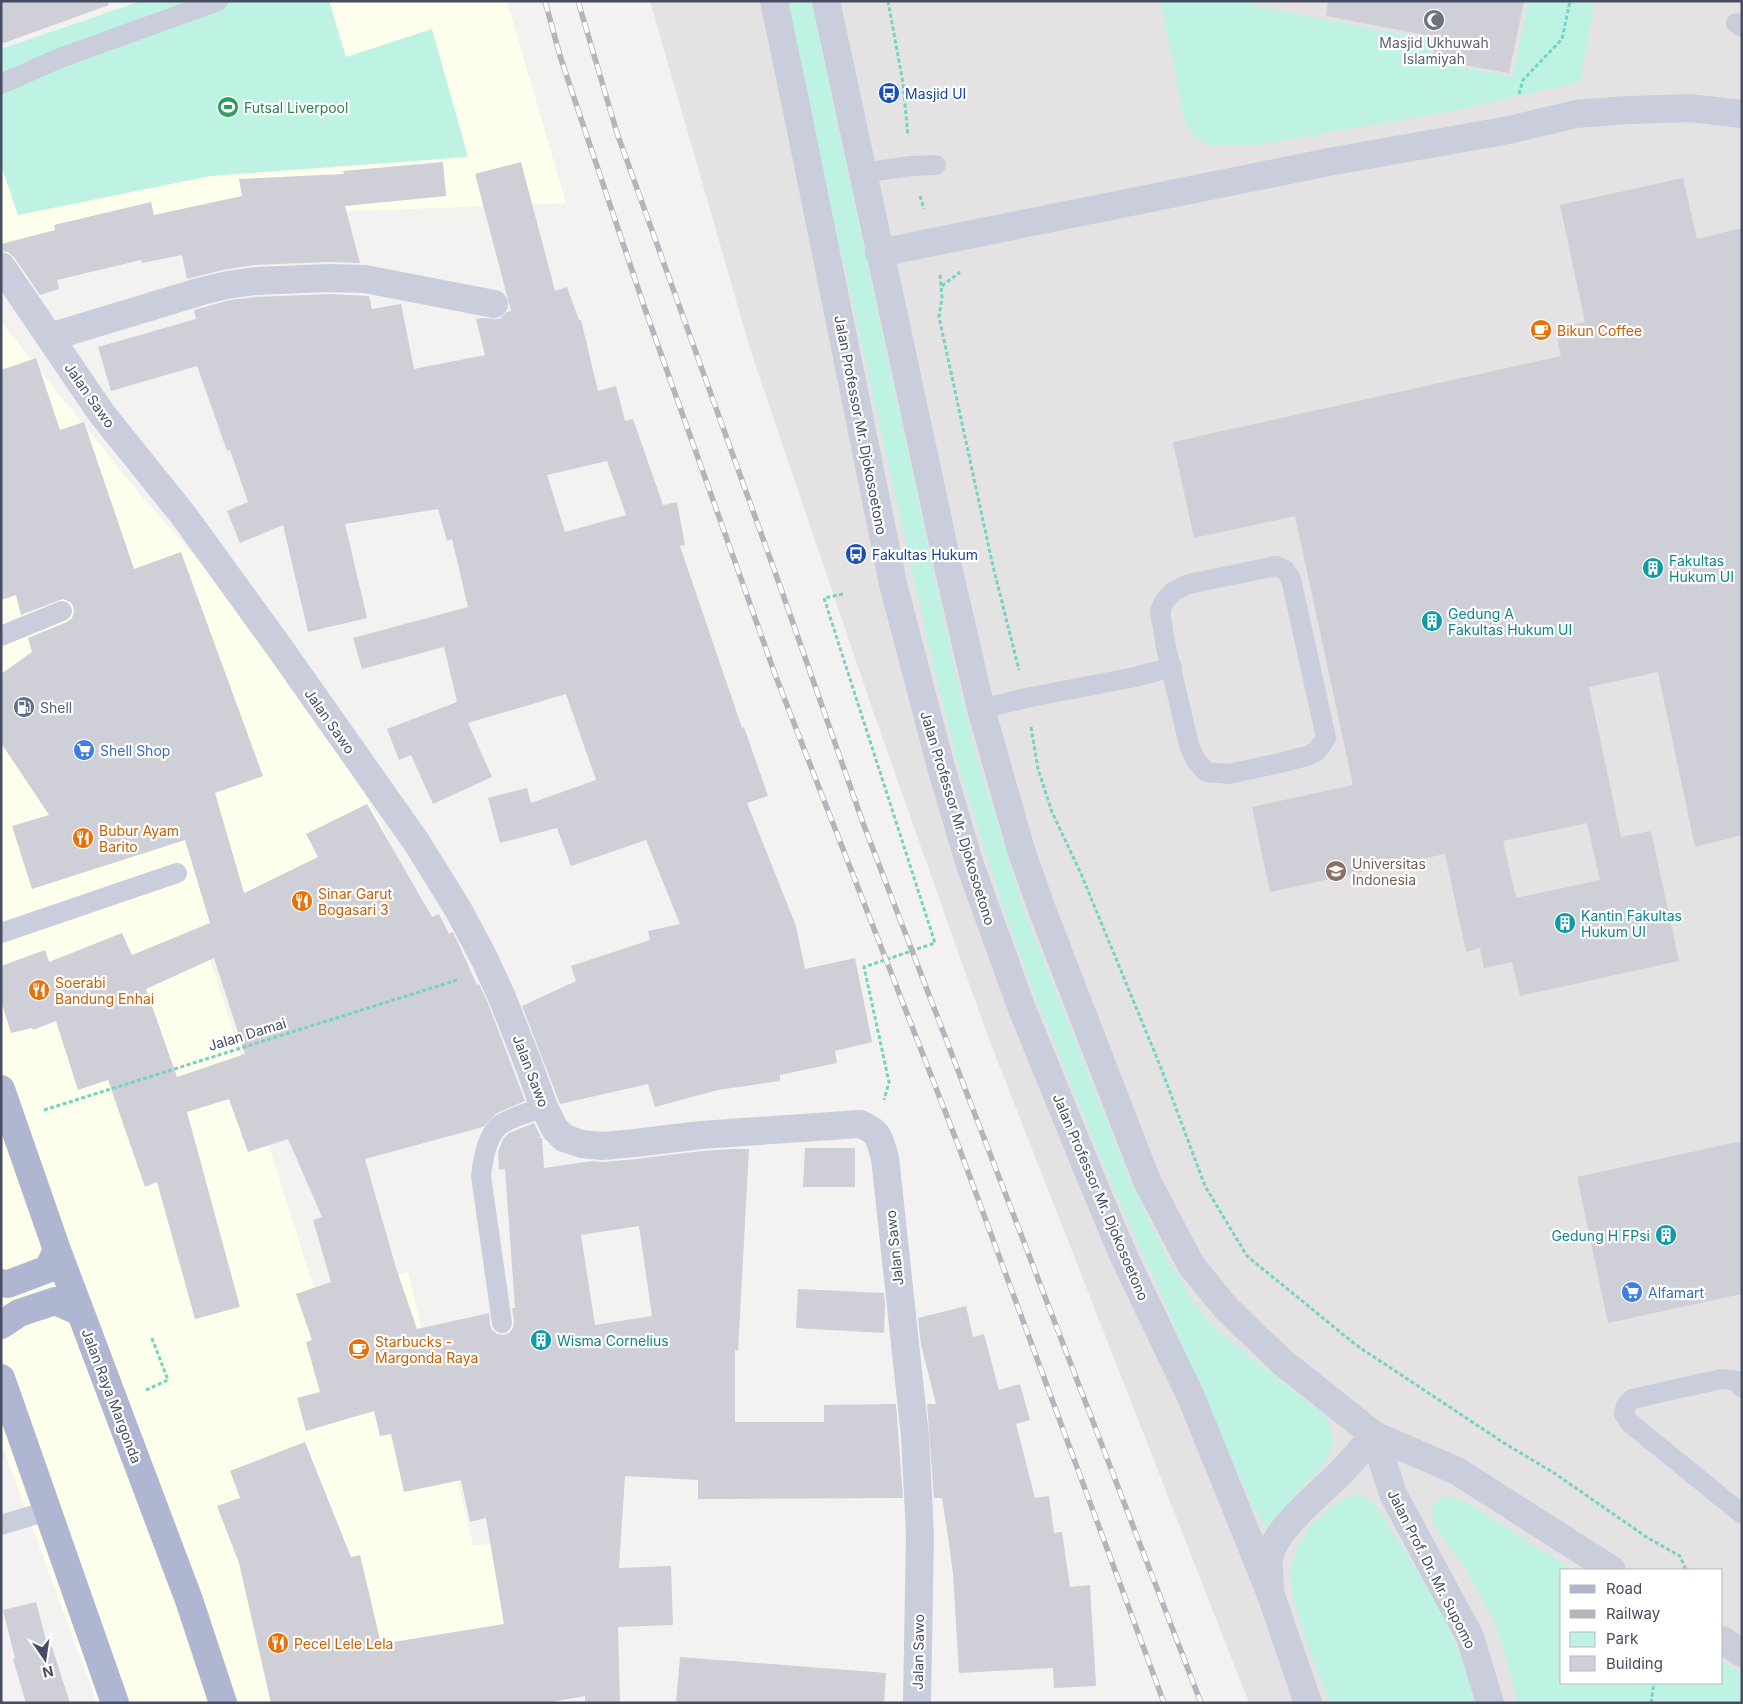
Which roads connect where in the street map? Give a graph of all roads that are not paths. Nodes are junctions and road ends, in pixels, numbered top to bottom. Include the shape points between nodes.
1 (218, 1) edge
2 (774, 1) edge
3 (826, 1) edge
4 (1, 84) edge
5 (1742, 114) edge
6 (936, 165) dead end
7 (862, 172) junction
8 (879, 253) junction
9 (1, 266) edge
10 (494, 304) dead end
11 (50, 337) junction
12 (62, 611) dead end
13 (1, 636) edge
14 (1172, 667) junction
15 (981, 709) junction
16 (177, 873) dead end
17 (1, 932) edge
18 (1, 1088) edge
19 (544, 1108) junction
20 (57, 1250) junction
21 (1, 1283) edge
22 (80, 1312) junction
23 (502, 1323) dead end
24 (1, 1325) edge
25 (1, 1378) edge
26 (1742, 1388) edge
27 (1374, 1435) junction
28 (47, 1511) junction
29 (1742, 1514) edge
30 (1, 1525) edge
31 (1610, 1569) edge
32 (1270, 1595) junction
33 (1723, 1641) edge
34 (1742, 1653) edge
35 (115, 1703) edge
36 (223, 1703) edge
37 (917, 1703) edge
38 (1308, 1703) edge
39 (1490, 1703) edge

1 - 4 lane via 60,58
2 - 32 street, Jalan Professor Mr. Djokosoetono via 893,584 935,748 969,862 1037,1046 1125,1259 1192,1399
3 - 7 street
5 - 8 street via 1690,108 1576,114 1510,130 1325,163
6 - 7 lane
7 - 8 street
8 - 15 street
9 - 11 street, Jalan Sawo
10 - 11 street via 365,279 255,281 202,291
11 - 19 street, Jalan Sawo via 102,414 184,516 417,843 459,911 501,995
12 - 13 lane
14 - 14 lane via 1160,611 1174,590 1253,570 1276,566 1285,570 1292,579 1326,738 1318,751 1307,756 1228,774 1206,772 1195,760 1189,745
14 - 15 lane
15 - 27 street via 1021,850 1043,912 1147,1181 1191,1265 1226,1308 1281,1361
16 - 17 lane
18 - 20 main road, Jalan Raya Margonda
19 - 23 lane via 503,1123 494,1132 484,1158 481,1176
19 - 37 street, Jalan Sawo via 564,1138 602,1146 701,1135 860,1124 873,1129 885,1158 915,1436 920,1534
20 - 21 main road via 48,1269 8,1284
20 - 22 main road, Jalan Raya Margonda
22 - 24 main road via 55,1301 19,1313
22 - 36 main road, Jalan Raya Margonda via 189,1600
25 - 28 main road
26 - 29 lane via 1737,1381 1721,1379 1632,1399 1624,1414 1630,1423
27 - 31 street via 1457,1472
27 - 32 street via 1283,1532 1269,1559
27 - 39 street, Jalan Prof. Dr. Mr. Supomo via 1392,1494 1470,1637
28 - 30 lane
28 - 35 main road
32 - 38 street
33 - 34 street

